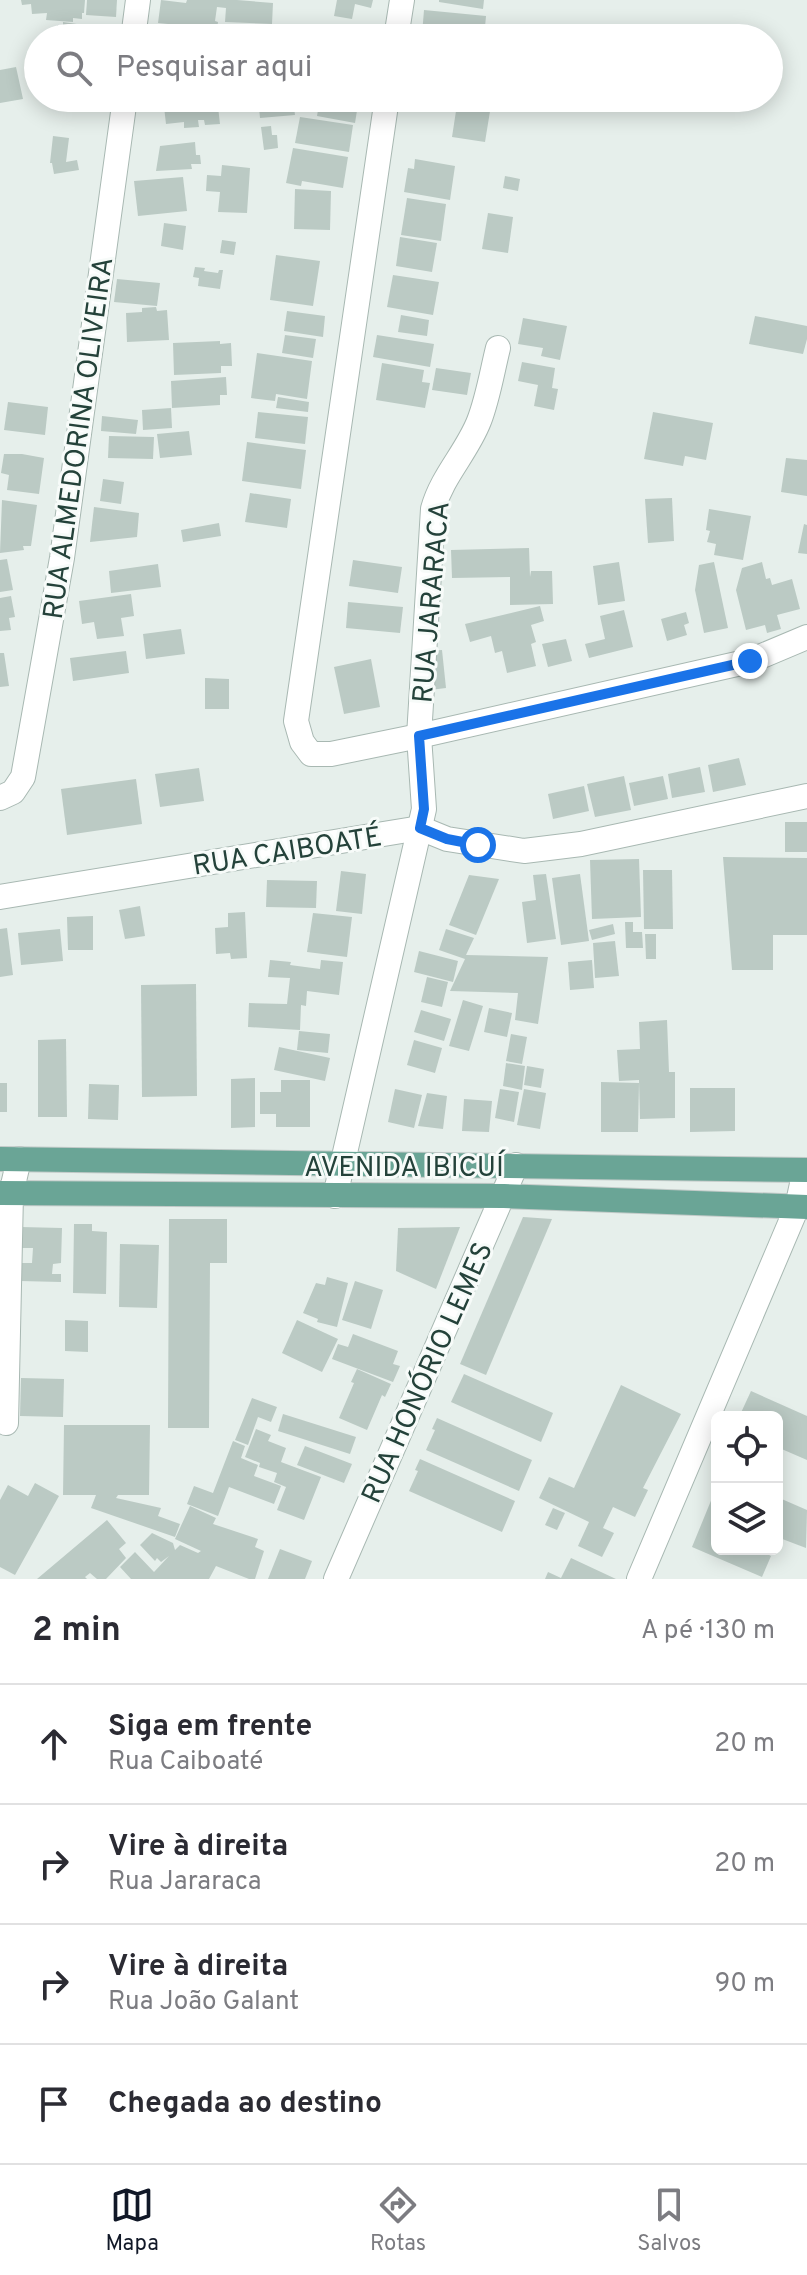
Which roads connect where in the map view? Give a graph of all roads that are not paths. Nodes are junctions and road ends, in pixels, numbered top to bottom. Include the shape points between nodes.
1 (138, 0) edge
2 (402, 0) edge
3 (135, 24) edge
4 (398, 24) edge
5 (123, 112) edge
6 (385, 112) edge
7 (498, 348) dead end
8 (807, 637) edge
9 (419, 736) junction
10 (807, 796) edge
11 (0, 798) edge
12 (420, 828) junction
13 (0, 897) edge
14 (9, 1159) edge
15 (341, 1164) junction
16 (516, 1165) junction
17 (806, 1170) edge
18 (6, 1194) edge
19 (335, 1196) junction
20 (504, 1196) junction
21 (802, 1207) edge
22 (6, 1423) dead end
23 (336, 1579) edge
24 (639, 1579) edge

1 - 3 street
2 - 4 street
5 - 11 street, RUA ALMEDORINA OLIVEIRA via 62,558 23,777 13,792
6 - 9 street via 296,721 311,754
7 - 9 street, RUA JARARACA via 480,420 439,488 433,509
8 - 9 street via 750,661
9 - 12 street, RUA JARARACA via 424,809
10 - 12 street, RUA CAIBOATÉ via 581,844 524,851 447,839
12 - 13 street, RUA CAIBOATÉ
12 - 15 street, RUA JARARACA
14 - 15 main road, AVENIDA IBICUÍ
14 - 18 street
15 - 16 main road, AVENIDA IBICUÍ
15 - 19 street, RUA JARARACA
16 - 17 main road, AVENIDA IBICUÍ
16 - 20 street, RUA HONÓRIO LEMES
17 - 21 street
18 - 19 main road, AVENIDA IBICUÍ
18 - 22 street
19 - 20 main road, AVENIDA IBICUÍ
20 - 21 main road, AVENIDA IBICUÍ
20 - 23 street, RUA HONÓRIO LEMES
21 - 24 street

